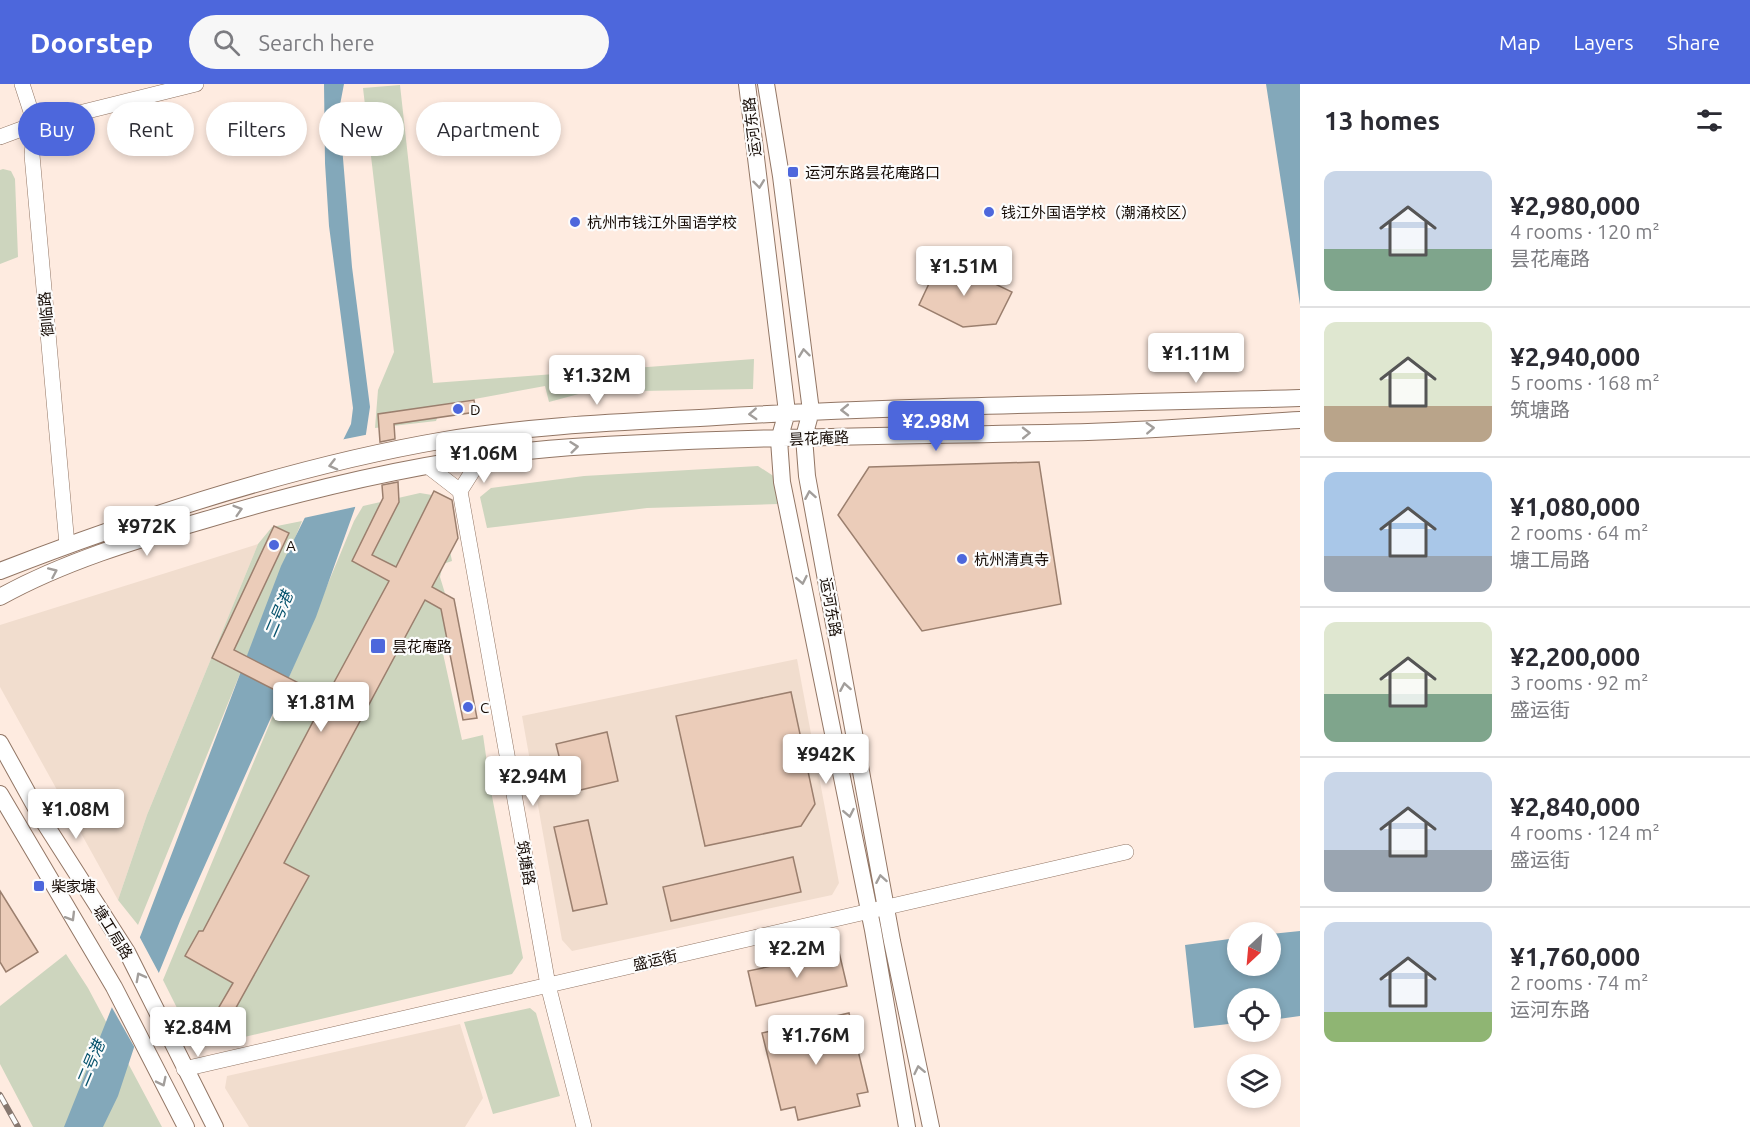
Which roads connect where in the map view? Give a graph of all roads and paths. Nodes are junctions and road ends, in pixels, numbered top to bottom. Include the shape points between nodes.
1 (22, 84) edge
2 (196, 84) edge
3 (747, 84) edge
4 (766, 84) edge
5 (28, 102) edge
6 (95, 109) edge
7 (18, 130) edge
8 (0, 136) edge
9 (32, 156) edge
10 (1300, 398) edge
11 (811, 411) junction
12 (787, 412) junction
13 (1300, 420) edge
14 (804, 437) junction
15 (779, 440) junction
16 (481, 458) junction
17 (429, 467) junction
18 (460, 491) junction
19 (67, 545) junction
20 (0, 571) edge
21 (0, 597) edge
22 (0, 743) edge
23 (0, 794) edge
24 (1126, 852) dead end
25 (886, 907) junction
26 (869, 911) junction
27 (548, 985) junction
28 (184, 1069) junction
29 (186, 1127) edge
30 (215, 1127) edge
31 (584, 1127) edge
32 (907, 1127) edge
33 (931, 1127) edge

1 - 5 street, 御临路
2 - 6 street
3 -> 12 main road, 运河东路
11 -> 4 main road, 运河东路
7 - 8 street
9 - 19 street, 御临路
10 -> 11 main road, 昙花庵路
11 - 12 main road, 昙花庵路
11 - 14 main road, 运河东路
12 - 15 main road, 运河东路
12 -> 19 main road, 昙花庵路 via 507,431 389,452 278,479
14 -> 13 main road, 昙花庵路 via 1091,432
14 - 15 main road, 昙花庵路
25 -> 14 main road, 运河东路 via 807,477
16 -> 15 main road, 昙花庵路 via 587,446
15 -> 26 main road, 运河东路 via 782,482
16 - 17 main road, 昙花庵路
16 - 18 street
17 - 18 street
21 -> 17 main road, 昙花庵路 via 67,566 180,527 284,496
18 - 27 street, 筑塘路
19 - 20 main road, 昙花庵路
28 -> 22 main road, 塘工局路 via 127,952 42,819
23 -> 29 main road, 塘工局路 via 114,987
24 - 25 street, 盛运街
25 - 26 street, 盛运街
33 -> 25 main road, 运河东路
26 - 27 street, 盛运街
26 - 32 main road, 运河东路
27 - 28 street, 盛运街
27 - 31 street, 筑塘路
28 - 30 main road, 塘工局路

